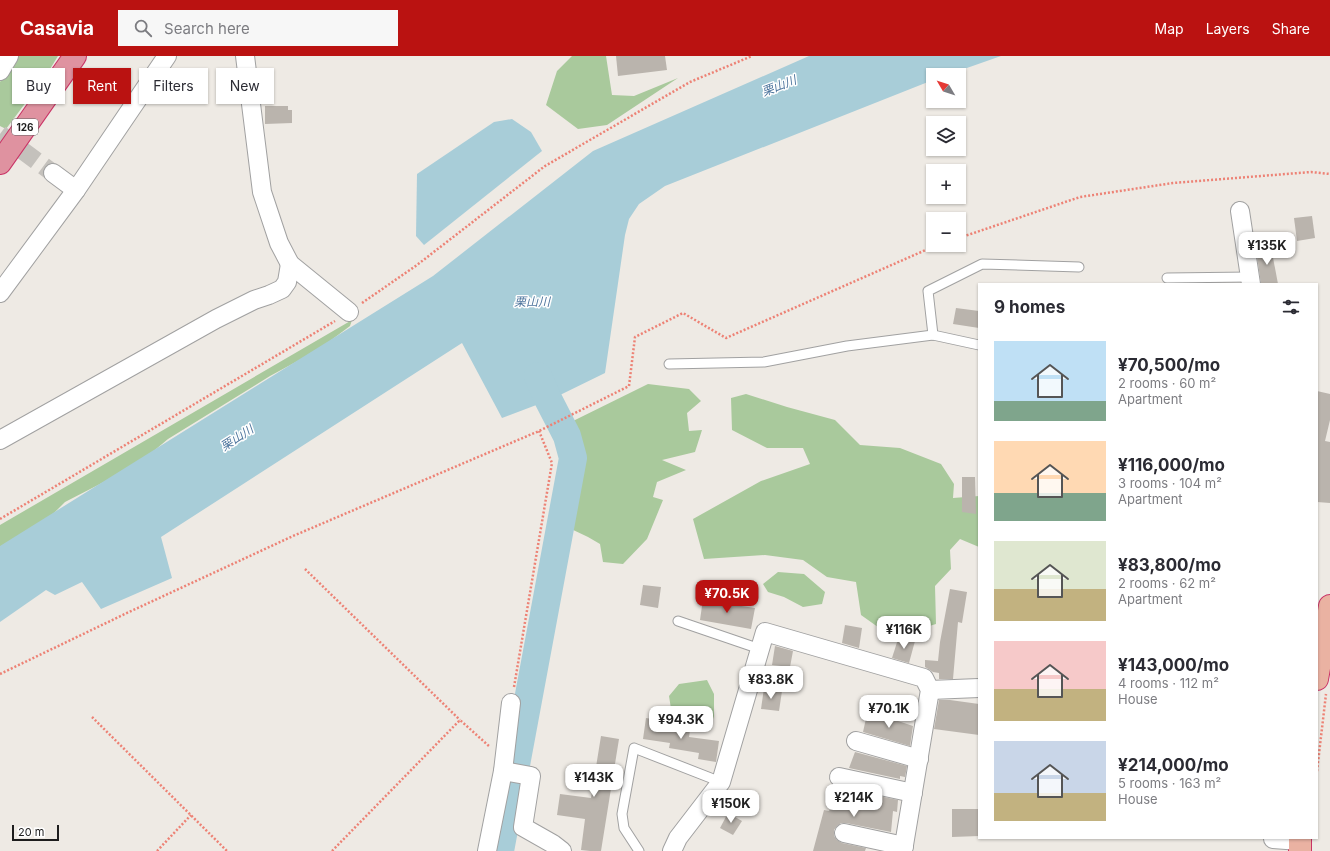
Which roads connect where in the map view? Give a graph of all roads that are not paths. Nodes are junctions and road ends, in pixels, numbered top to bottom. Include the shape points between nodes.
1 (9, 56) edge
2 (75, 56) edge
3 (167, 56) edge
4 (245, 56) edge
5 (0, 70) edge
6 (0, 163) edge
7 (53, 173) tunnel mouth
8 (76, 190) junction
9 (1240, 211) dead end
10 (290, 264) junction
11 (1079, 267) dead end
12 (1166, 278) dead end
13 (1250, 281) edge
14 (0, 293) edge
15 (349, 312) road end
16 (934, 336) junction
17 (978, 345) edge
18 (669, 364) dead end
19 (0, 440) edge
20 (1330, 606) edge
21 (678, 621) dead end
22 (760, 649) junction
23 (1322, 671) edge
24 (978, 688) edge
25 (930, 690) junction
26 (512, 703) road end
27 (856, 741) dead end
28 (919, 759) junction
29 (503, 765) junction
30 (840, 777) dead end
31 (721, 782) junction
32 (913, 793) junction
33 (844, 832) dead end
34 (1273, 839) edge
35 (1300, 843) edge
36 (904, 848) edge
37 (487, 851) edge
38 (562, 851) edge
39 (639, 851) edge
40 (672, 851) edge

1 - 5 street
2 - 6 highway, 126
3 - 8 street
4 - 10 street via 262,192 279,243
7 - 8 street
8 - 14 street
9 - 13 street
10 - 15 street
10 - 19 street via 287,282 282,289 209,322
11 - 16 lane via 982,264 928,291
12 - 13 lane
16 - 17 lane
16 - 18 lane via 847,346 764,362
20 - 23 highway
21 - 22 lane
22 - 25 street via 765,632 924,678
22 - 31 street
24 - 25 street
25 - 28 street
26 - 29 street
27 - 28 street
28 - 32 street
29 - 37 street
29 - 38 street via 531,776 523,827
30 - 32 street
31 - 39 lane via 634,748 622,814 624,828
31 - 40 street via 678,838
32 - 36 street
33 - 36 street
34 - 35 street

